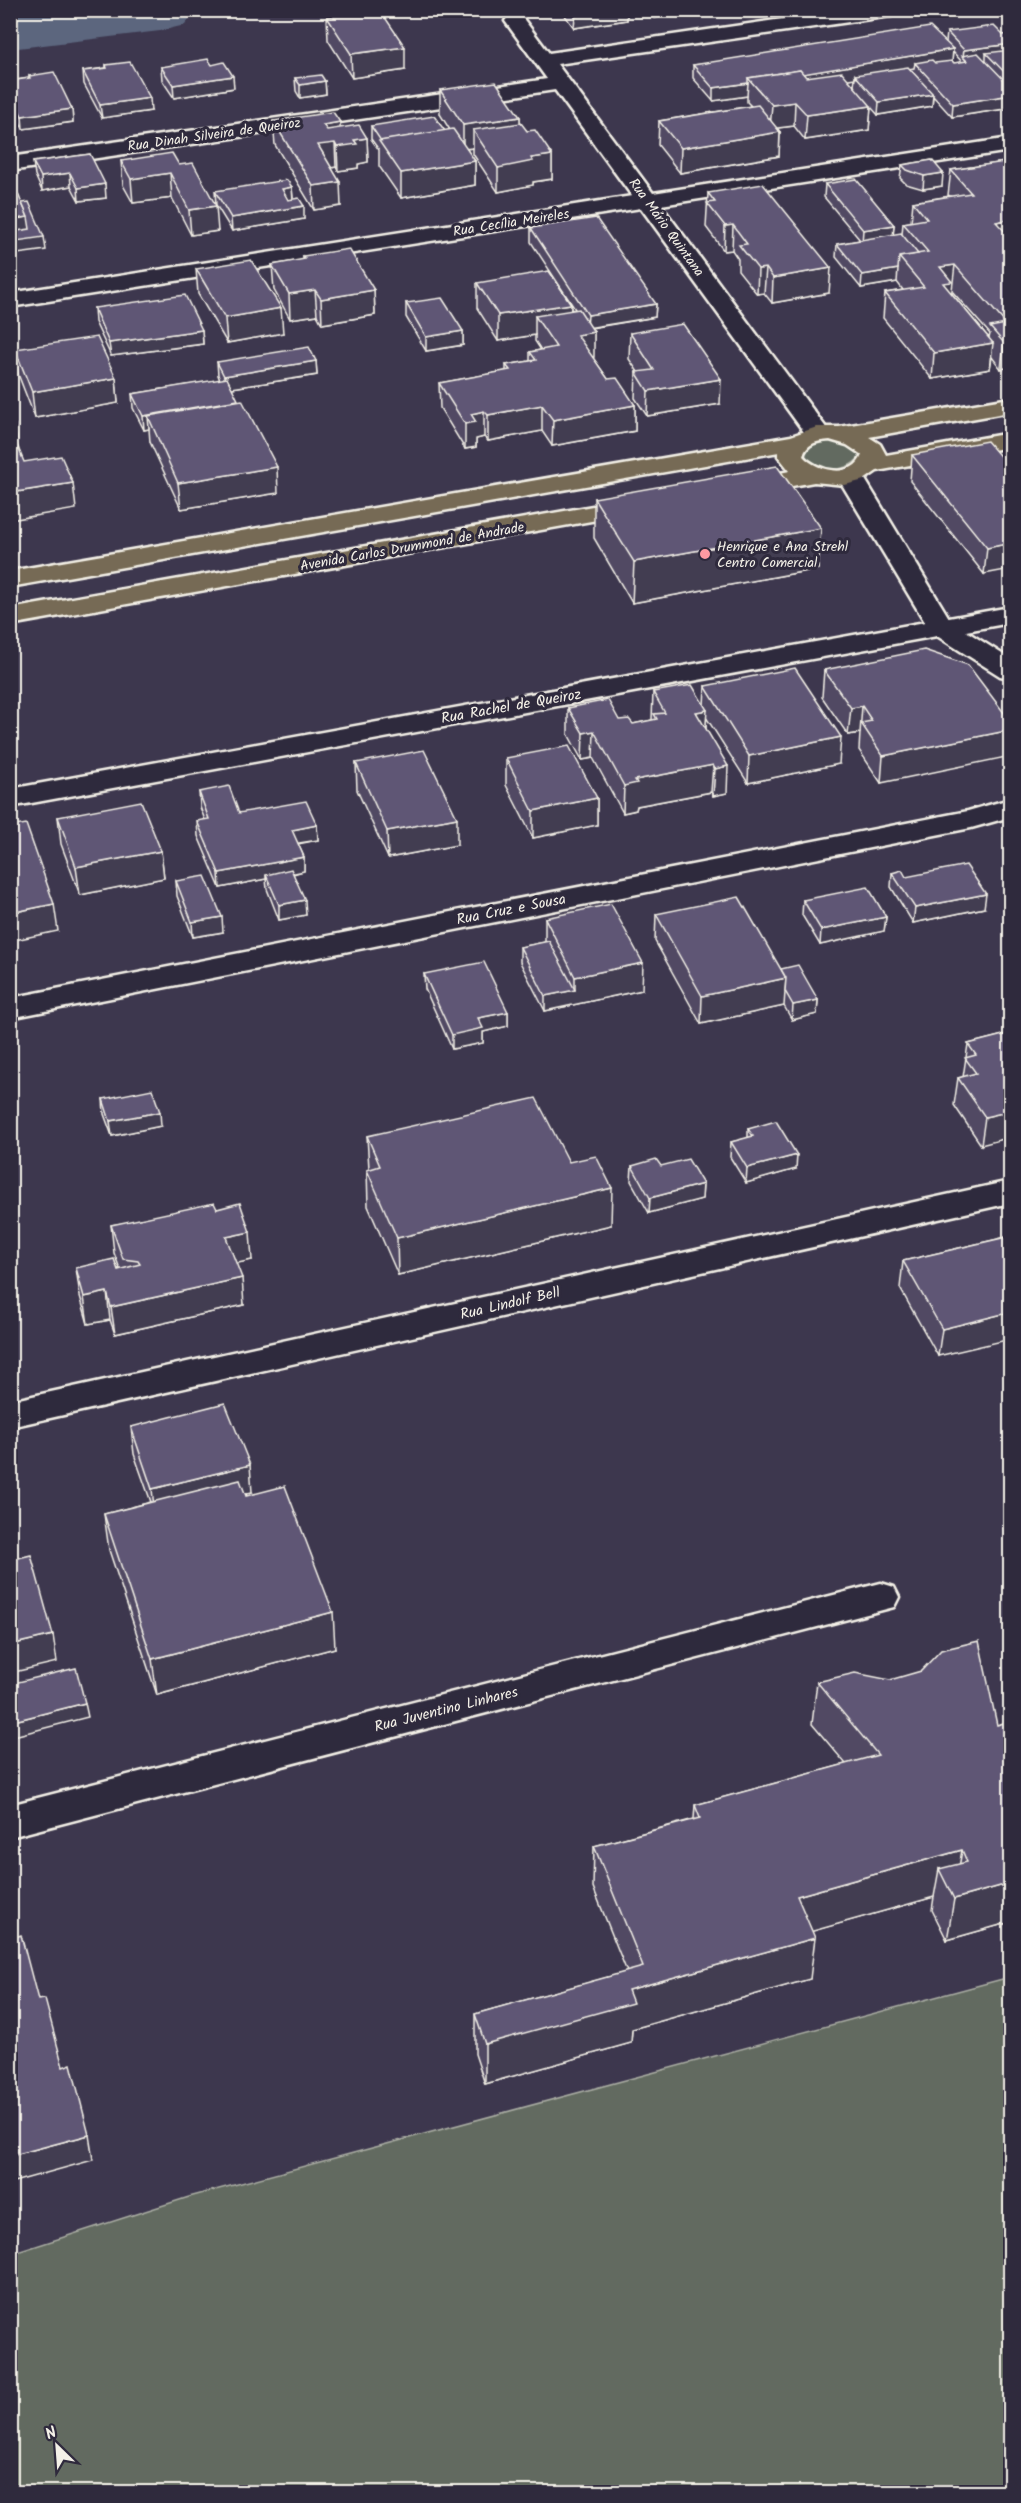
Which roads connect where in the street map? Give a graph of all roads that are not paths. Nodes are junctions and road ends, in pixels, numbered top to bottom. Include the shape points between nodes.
1 (891, 10) edge
2 (515, 21) dead end
3 (544, 60) junction
4 (560, 83) junction
5 (1011, 144) edge
6 (10, 164) edge
7 (647, 201) junction
8 (10, 300) edge
9 (1011, 405) edge
10 (818, 437) junction
11 (1011, 440) edge
12 (860, 470) junction
13 (813, 474) junction
14 (721, 491) edge
15 (663, 501) edge
16 (10, 579) edge
17 (1011, 615) edge
18 (10, 616) edge
19 (942, 628) junction
20 (1011, 670) edge
21 (10, 798) edge
22 (1011, 808) edge
23 (10, 1008) edge
24 (1011, 1192) edge
25 (10, 1414) edge
26 (881, 1597) dead end
27 (10, 1821) edge

1 - 3 street
2 - 3 street, Rua Mário Quintana
3 - 4 street, Rua Mário Quintana
4 - 6 street, Rua Dinah Silveira de Queiroz
4 - 7 street, Rua Mário Quintana
5 - 7 street, Rua Cecília Meireles
7 - 8 street, Rua Cecília Meireles
7 - 10 street, Rua Mário Quintana
9 - 10 main road
10 - 12 main road via 860,440 872,450 873,458
10 - 13 main road via 790,456 794,463
10 - 16 main road
11 - 12 main road
12 - 13 main road via 825,477
12 - 19 street
13 - 14 main road
15 - 18 main road, Avenida Carlos Drummond de Andrade
17 - 19 street, Rua Rachel de Queiroz
19 - 20 street
19 - 21 street, Rua Rachel de Queiroz
22 - 23 street, Rua Cruz e Sousa
24 - 25 street, Rua Lindolf Bell
26 - 27 street, Rua Juventino Linhares

